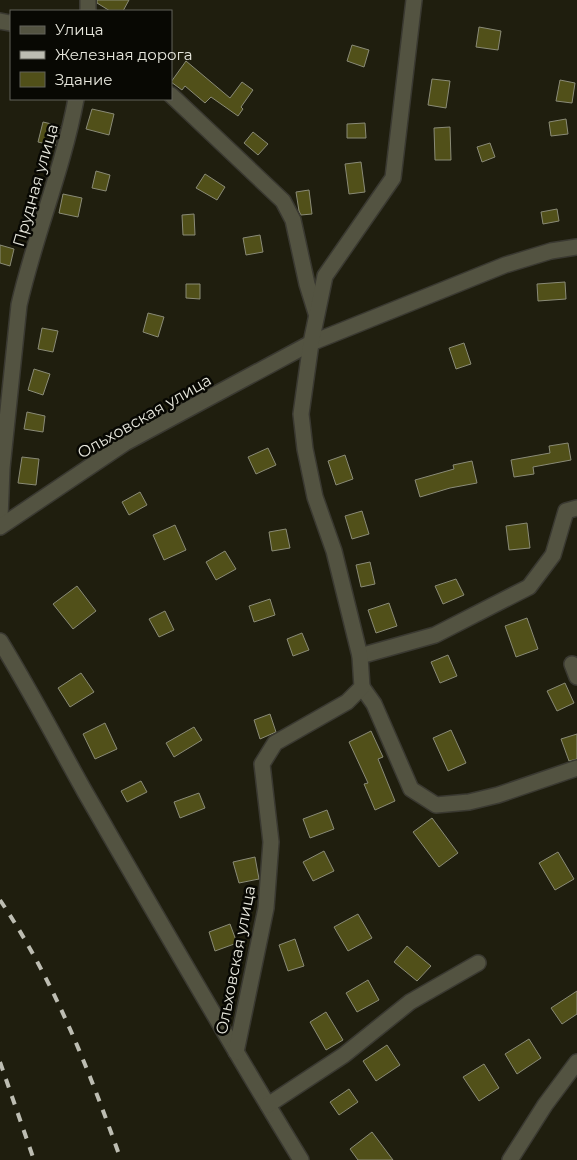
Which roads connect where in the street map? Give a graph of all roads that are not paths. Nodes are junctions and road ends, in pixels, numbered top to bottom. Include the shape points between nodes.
1 (414, 0) edge
2 (172, 96) edge
3 (76, 100) edge
4 (577, 247) edge
5 (317, 315) junction
6 (311, 344) junction
7 (577, 508) edge
8 (0, 518) edge
9 (0, 528) edge
10 (0, 641) edge
11 (360, 656) junction
12 (362, 686) junction
13 (577, 768) edge
14 (478, 963) dead end
15 (236, 1052) junction
16 (577, 1062) edge
17 (268, 1106) junction
18 (301, 1160) edge
19 (510, 1160) edge

1 - 5 street via 393,178 325,276
2 - 5 street via 283,201 293,220
3 - 8 street, Прудная улица via 58,177 19,305
4 - 6 street, Ольховская улица via 505,265
5 - 6 street
6 - 9 street, Ольховская улица via 126,443
6 - 11 street via 301,414 305,450
7 - 11 street via 566,511 553,555 529,587 435,635
10 - 15 street
11 - 12 street
12 - 13 street via 374,704 411,789 436,805 498,795
12 - 15 street, Ольховская улица via 347,702 275,743 262,764 271,842 266,908
14 - 17 street via 410,1002 344,1055
15 - 17 street
16 - 19 street
17 - 18 street

